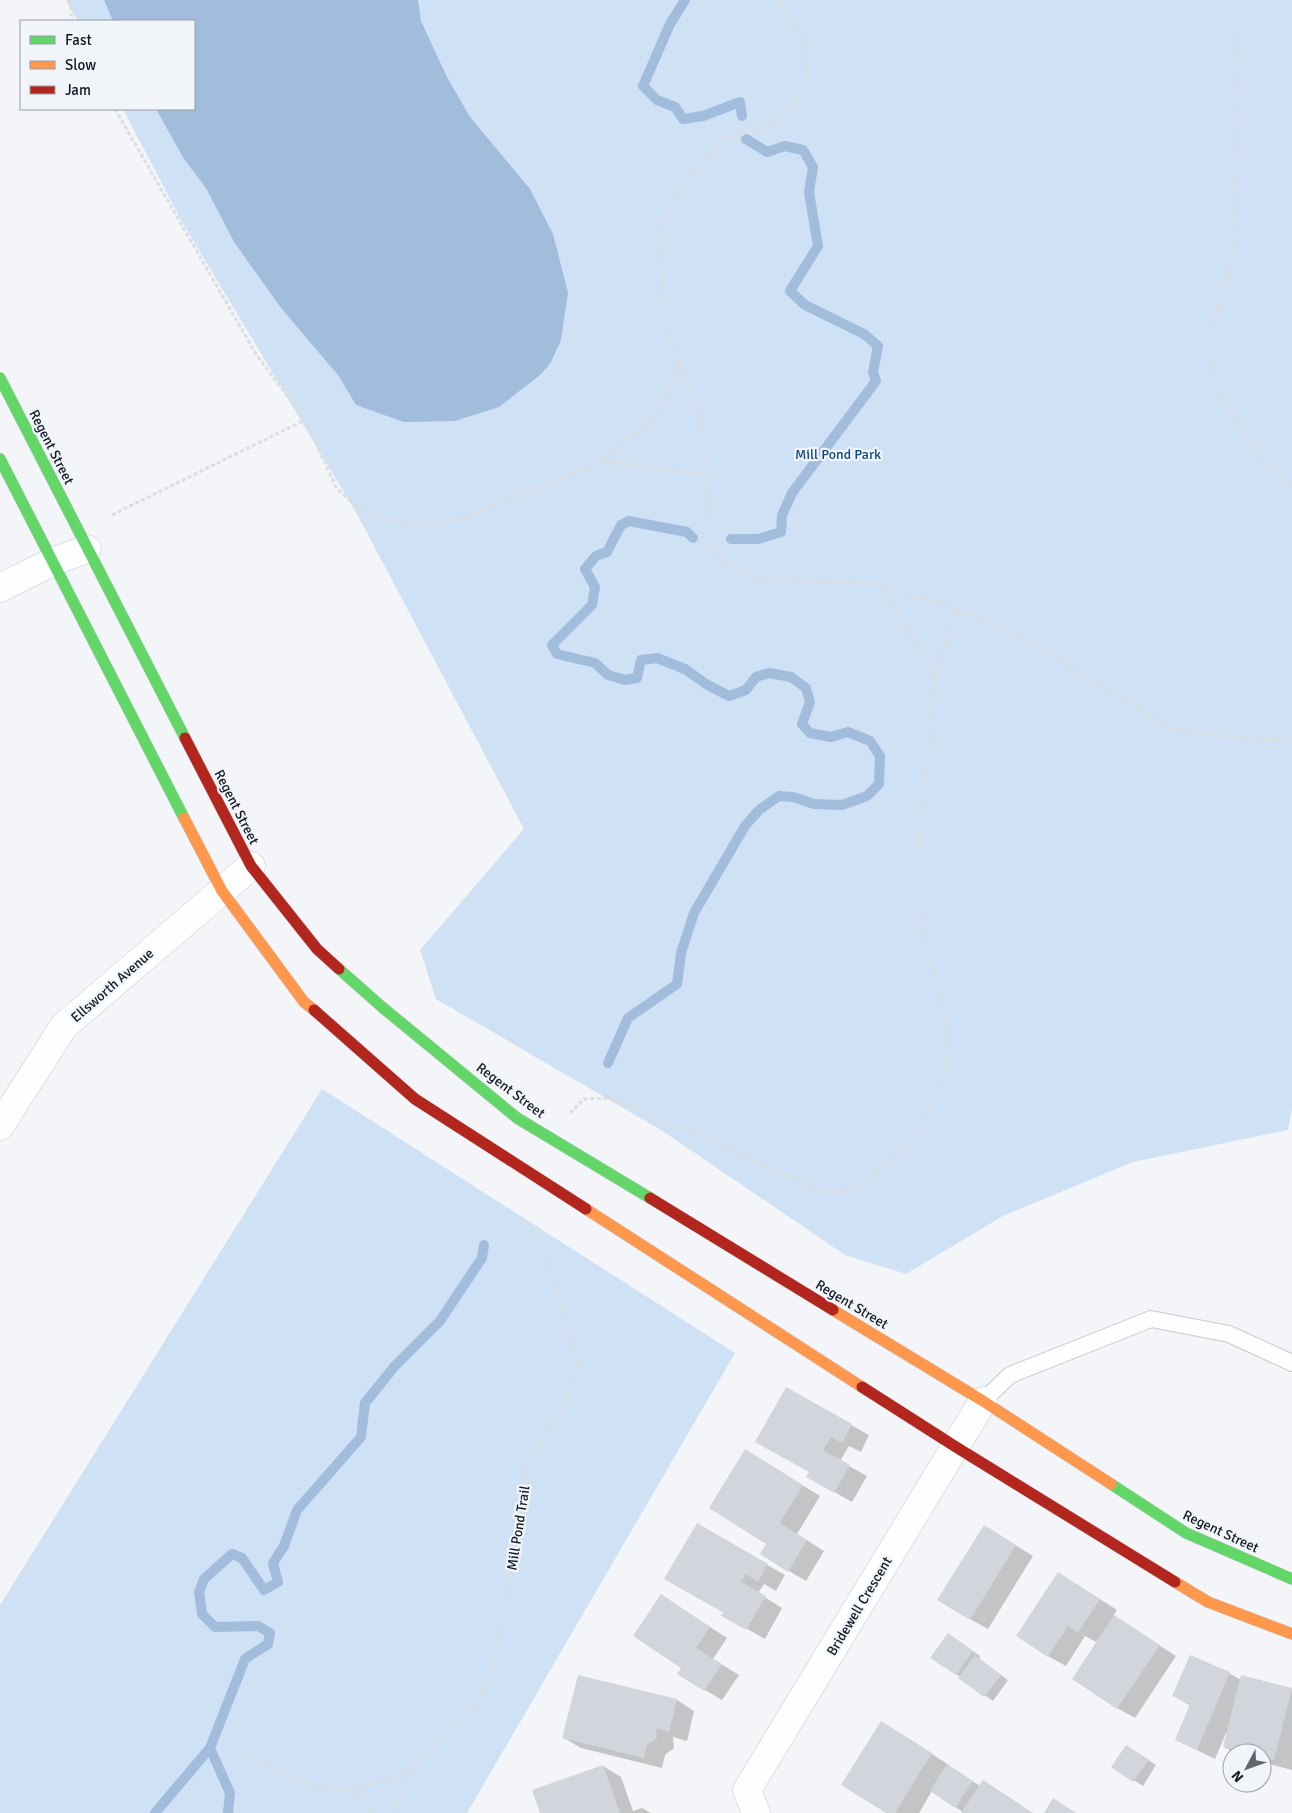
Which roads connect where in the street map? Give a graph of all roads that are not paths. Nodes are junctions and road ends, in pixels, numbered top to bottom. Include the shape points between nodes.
1 (0, 378) edge
2 (0, 459) edge
3 (86, 550) junction
4 (52, 562) junction
5 (0, 588) edge
6 (251, 866) junction
7 (222, 890) junction
8 (0, 1126) edge
9 (1292, 1363) edge
10 (983, 1401) junction
11 (956, 1447) junction
12 (1292, 1579) edge
13 (1292, 1634) edge
14 (756, 1813) edge

1 - 3 street, Regent Street
2 - 4 street
3 - 4 street
3 - 6 street, Regent Street
4 - 5 street
4 - 7 street
6 - 7 street, Ellsworth Avenue
6 - 10 street, Regent Street via 317,950 382,1008 517,1118
7 - 8 street, Ellsworth Avenue via 64,1026
7 - 11 street via 304,1002 415,1099
9 - 10 lane via 1230,1334 1151,1319 1010,1375
10 - 11 street, Bridewell Crescent
10 - 12 street, Regent Street via 1186,1534
11 - 13 street via 1208,1602
11 - 14 street, Bridewell Crescent via 747,1790

